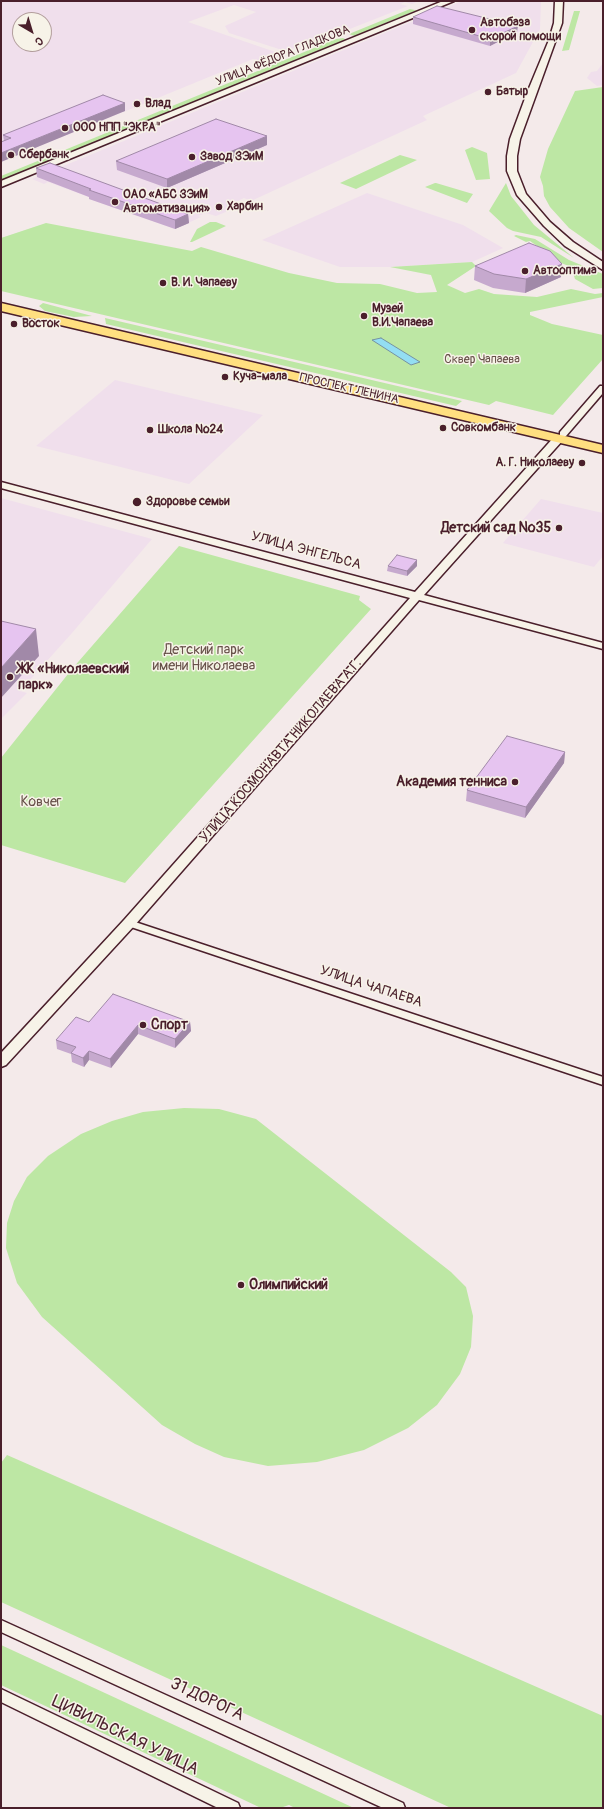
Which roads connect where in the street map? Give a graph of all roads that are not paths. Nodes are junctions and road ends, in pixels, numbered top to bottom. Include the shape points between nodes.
1 (450, 1) edge
2 (559, 1) edge
3 (565, 1) edge
4 (429, 5) edge
5 (343, 35) junction
6 (356, 39) junction
7 (535, 93) junction
8 (112, 129) junction
9 (125, 133) junction
10 (1, 174) edge
11 (1, 184) edge
12 (603, 260) edge
13 (603, 267) edge
14 (1, 302) edge
15 (1, 307) edge
16 (601, 390) edge
17 (561, 436) junction
18 (603, 443) edge
19 (603, 449) edge
20 (1, 485) edge
21 (417, 596) junction
22 (603, 646) edge
23 (129, 923) junction
24 (1, 1062) edge
25 (603, 1081) edge
26 (1, 1626) edge
27 (1, 1695) edge
28 (233, 1808) edge
29 (398, 1808) edge

1 - 4 main road, УЛИЦА ФЁДОРА ГЛАДКОВА
2 - 7 main road via 558,23
3 - 7 main road via 566,15 561,40
4 - 5 main road, УЛИЦА ФЁДОРА ГЛАДКОВА via 418,5
4 - 6 main road, УЛИЦА ФЁДОРА ГЛАДКОВА
5 - 6 main road
5 - 8 main road, УЛИЦА ФЁДОРА ГЛАДКОВА
6 - 9 main road, УЛИЦА ФЁДОРА ГЛАДКОВА
7 - 12 main road via 520,151 519,164 526,185 534,199 555,222
7 - 13 main road via 515,139 512,171 516,182 522,195 546,224
8 - 9 main road
8 - 10 main road, УЛИЦА ФЁДОРА ГЛАДКОВА
9 - 11 main road, УЛИЦА ФЁДОРА ГЛАДКОВА
14 - 17 main road, ПРОСПЕКТ ЛЕНИНА
15 - 17 main road, ПРОСПЕКТ ЛЕНИНА
16 - 17 street, УЛИЦА КОСМОНАВТА НИКОЛАЕВА А.Г.
17 - 18 main road, ПРОСПЕКТ ЛЕНИНА
17 - 19 main road, ПРОСПЕКТ ЛЕНИНА
17 - 21 street, УЛИЦА КОСМОНАВТА НИКОЛАЕВА А.Г.
20 - 21 street, УЛИЦА ЭНГЕЛЬСА
21 - 22 street, УЛИЦА ЭНГЕЛЬСА
21 - 23 street, УЛИЦА КОСМОНАВТА НИКОЛАЕВА А.Г.
23 - 24 street, УЛИЦА КОСМОНАВТА НИКОЛАЕВА А.Г.
23 - 25 street, УЛИЦА ЧАПАЕВА
26 - 29 street, 31 ДОРОГА
27 - 28 street, ЦИВИЛЬСКАЯ УЛИЦА

